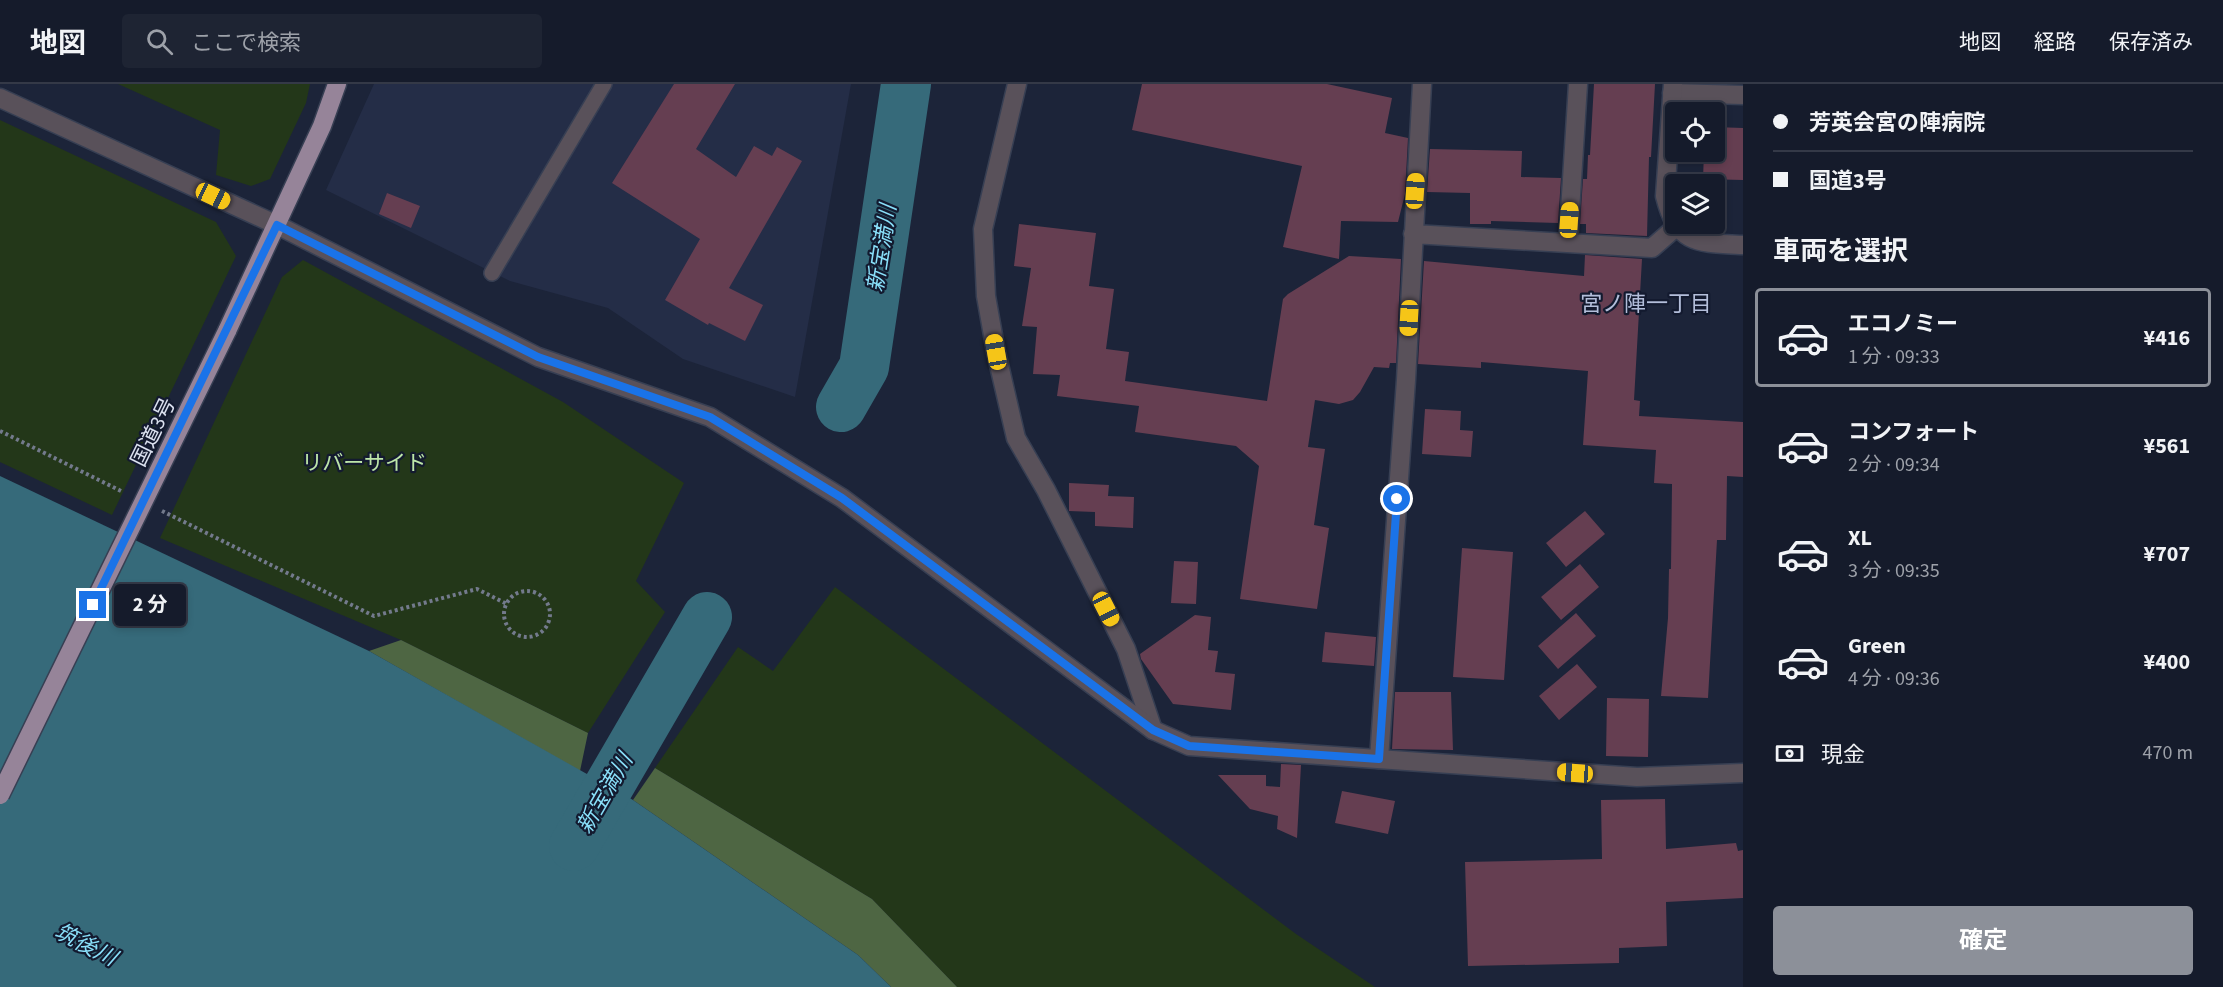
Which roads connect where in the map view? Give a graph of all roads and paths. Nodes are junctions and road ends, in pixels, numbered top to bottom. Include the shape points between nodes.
1 (337, 84) edge
2 (604, 84) edge
3 (1017, 84) edge
4 (1422, 84) edge
5 (1578, 84) edge
6 (1672, 88) edge
7 (1743, 95) edge
8 (0, 98) edge
9 (1666, 174) edge
10 (277, 225) junction
11 (1413, 234) junction
12 (1668, 234) edge
13 (1686, 234) edge
14 (1568, 243) junction
15 (1743, 245) edge
16 (492, 273) dead end
17 (0, 431) edge
18 (128, 495) dead end
19 (160, 510) dead end
20 (507, 604) junction
21 (1153, 730) junction
22 (1379, 759) junction
23 (1743, 773) edge
24 (0, 795) edge

1 - 10 highway, 国道3号
2 - 16 lane
3 - 21 street via 983,229 986,296 996,352 1016,438 1126,649
4 - 11 street
5 - 14 street
6 - 7 street
6 - 9 street
8 - 10 street
10 - 21 street via 538,357 710,417 842,498
10 - 24 highway, 国道3号, bridge
11 - 14 street
11 - 22 street
12 - 14 street via 1652,248
13 - 15 street via 1709,243
17 - 18 path
19 - 20 path via 374,616 477,589
20 - 20 path via 518,594 532,592 545,599 549,606 546,628 534,636 512,632 505,618
21 - 22 street via 1189,746
22 - 23 street via 1636,777

